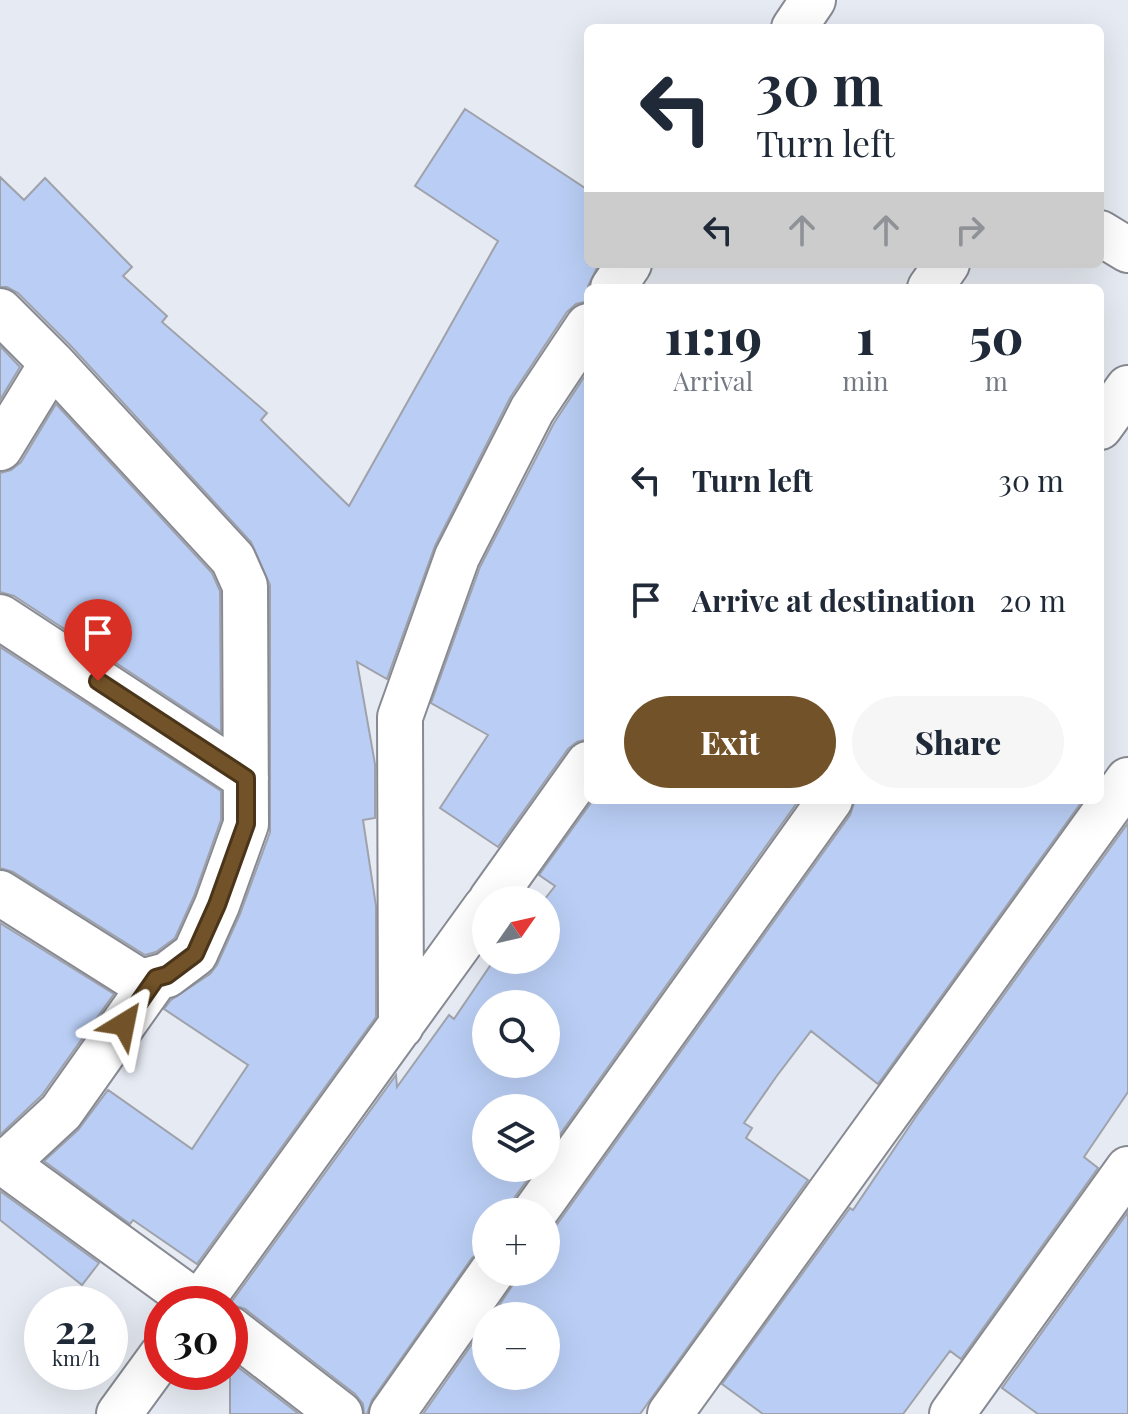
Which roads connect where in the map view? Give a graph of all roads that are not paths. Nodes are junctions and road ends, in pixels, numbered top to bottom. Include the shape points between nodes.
1 (813, 0) edge
2 (797, 24) edge
3 (1104, 235) edge
4 (1128, 250) edge
5 (0, 311) edge
6 (584, 332) edge
7 (52, 363) junction
8 (1128, 388) edge
9 (1104, 421) edge
10 (0, 448) edge
11 (0, 617) edge
12 (584, 770) edge
13 (246, 778) junction
14 (1128, 780) edge
15 (827, 804) edge
16 (501, 886) edge
17 (0, 893) edge
18 (472, 927) edge
19 (156, 978) junction
20 (401, 1026) junction
21 (3, 1162) edge
22 (1128, 1169) edge
23 (545, 1198) edge
24 (173, 1286) edge
25 (211, 1286) edge
26 (482, 1286) edge
27 (248, 1343) edge
28 (144, 1380) edge
29 (119, 1414) edge
30 (340, 1414) edge
31 (392, 1414) edge
32 (670, 1414) edge
33 (952, 1414) edge

1 - 2 street
3 - 4 street
5 - 7 street
6 - 20 street via 532,410 457,557 400,717
7 - 10 street
7 - 13 street via 233,559 245,586
8 - 9 street
11 - 13 street
12 - 16 street
13 - 19 street via 246,824 195,954
14 - 32 street
15 - 23 street
17 - 19 street via 141,982
18 - 20 street
19 - 21 street via 61,1112
20 - 25 street
21 - 24 street
22 - 33 street
26 - 31 street
27 - 30 street
28 - 29 street

